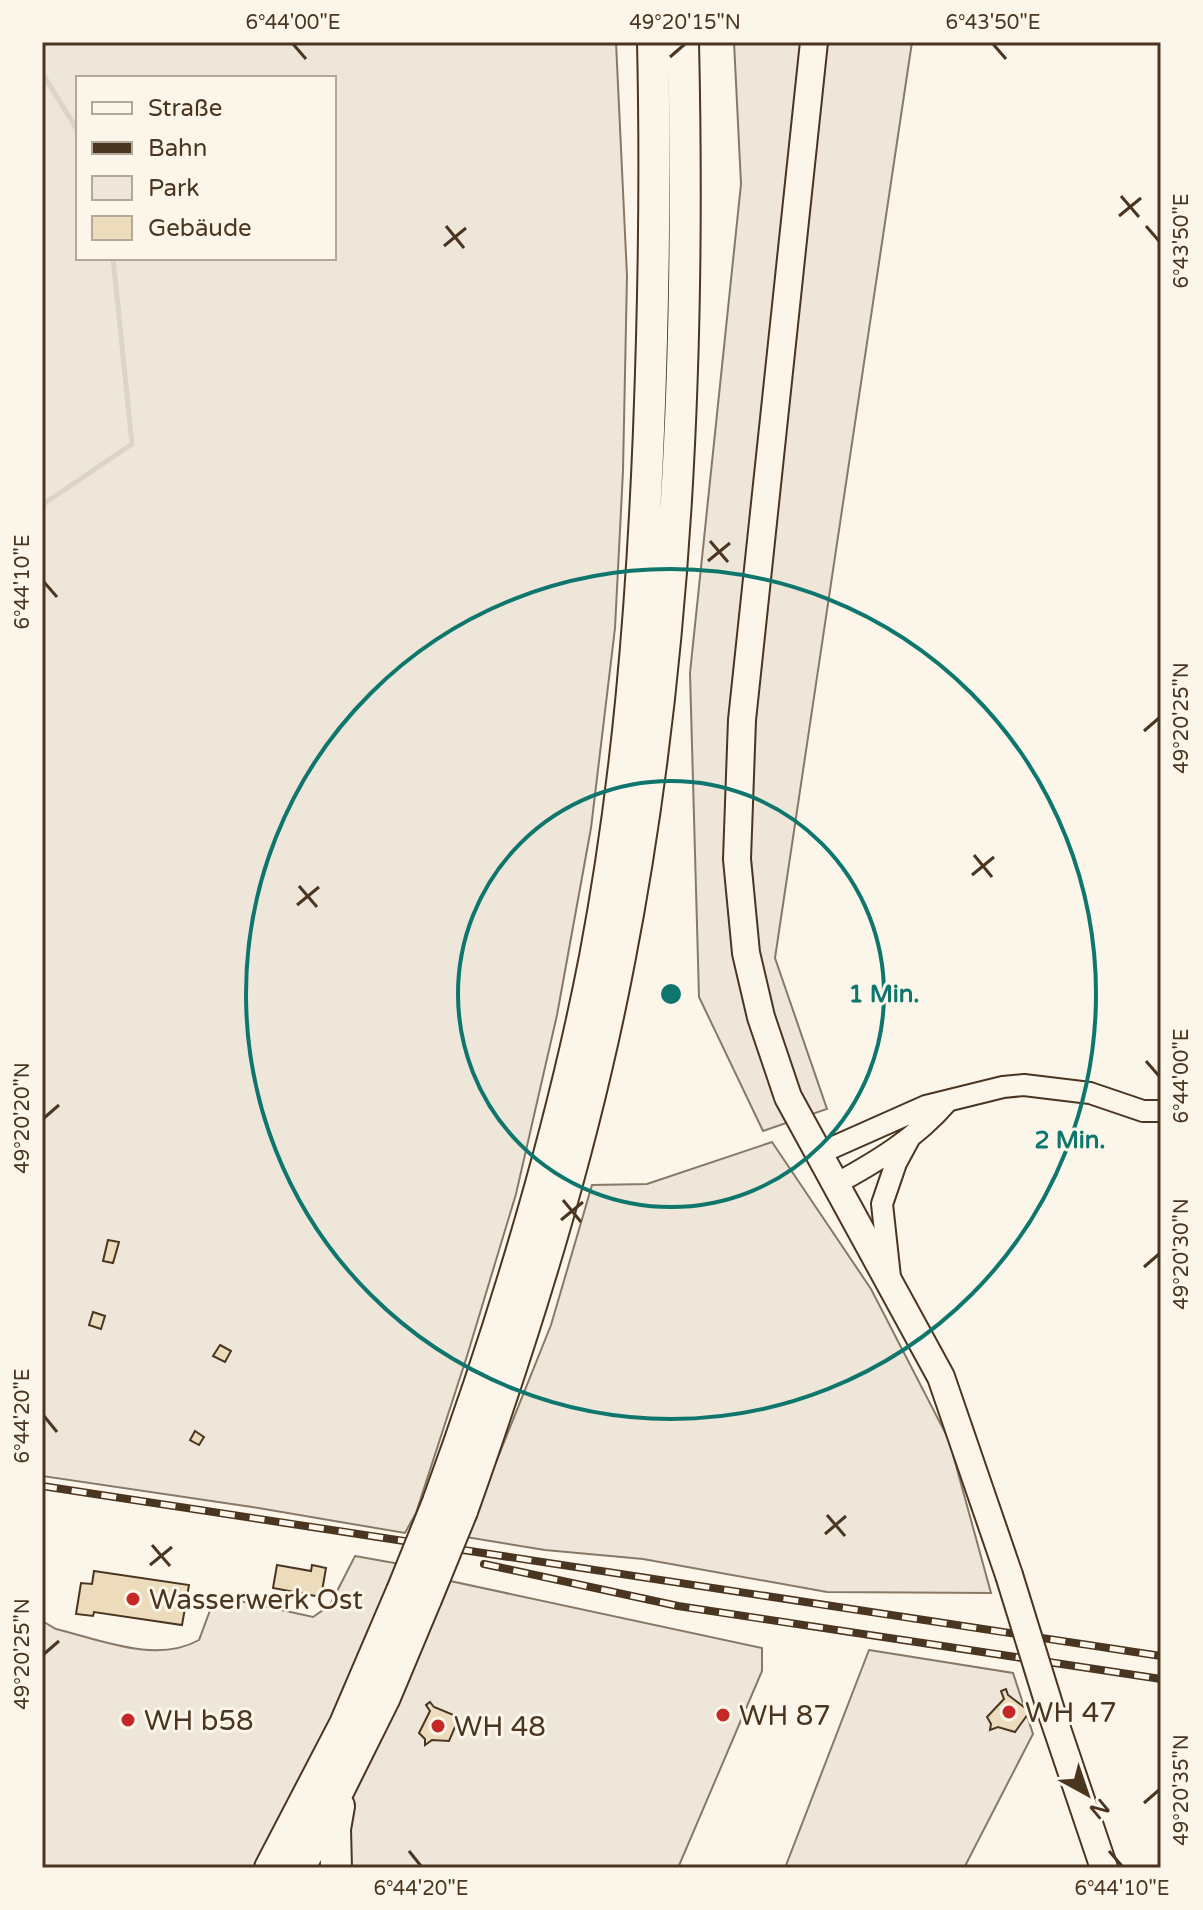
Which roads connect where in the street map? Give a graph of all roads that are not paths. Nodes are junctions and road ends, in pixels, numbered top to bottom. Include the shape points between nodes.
1 (653, 42) edge
2 (683, 42) edge
3 (814, 42) edge
4 (947, 1102) junction
5 (1161, 1111) edge
6 (909, 1139) junction
7 (818, 1154) junction
8 (834, 1185) junction
9 (890, 1281) junction
10 (450, 1506) junction
11 (414, 1595) junction
12 (344, 1783) junction
13 (270, 1868) edge
14 (300, 1868) edge
15 (336, 1868) edge
16 (1104, 1868) edge

1 - 10 highway via 656,229 647,492 615,838 571,1069
2 - 10 highway via 684,306 676,490 658,707 640,841 620,961 569,1178 507,1385
3 - 7 main road via 742,720 737,859 746,953 761,1017 788,1097
4 - 5 street via 977,1091 1024,1085 1090,1093 1143,1111
4 - 6 street
4 - 7 street via 926,1106
6 - 8 street
6 - 9 street via 882,1204
7 - 8 main road
8 - 9 main road
9 - 16 main road, bridge via 947,1392
10 - 11 highway, bridge
11 - 12 highway via 385,1697
11 - 13 highway
12 - 14 highway
12 - 15 highway via 335,1829

